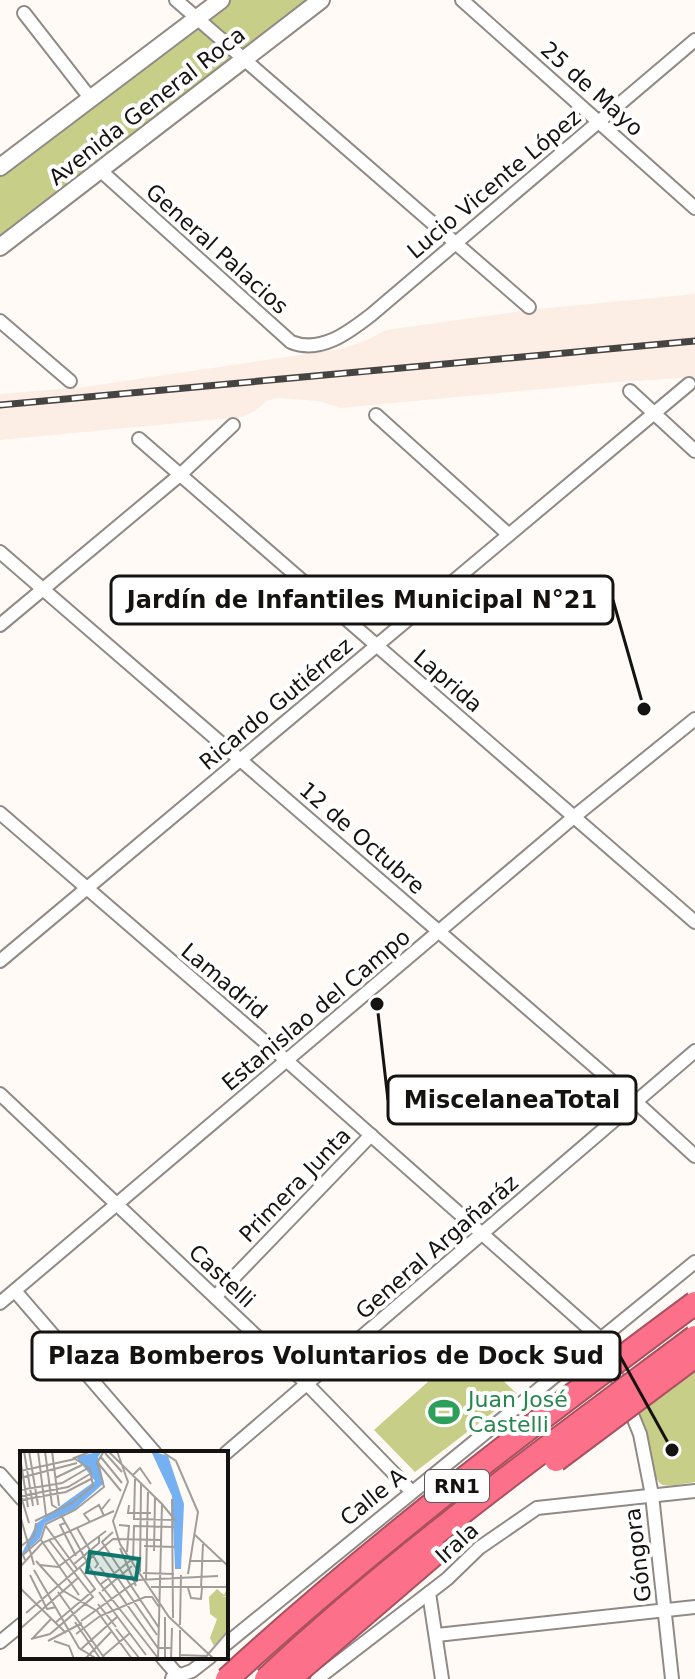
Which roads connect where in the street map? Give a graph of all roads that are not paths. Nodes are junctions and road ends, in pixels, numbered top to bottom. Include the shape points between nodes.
1 (176, 0) edge
2 (221, 0) edge
3 (321, 0) edge
4 (462, 0) edge
5 (24, 13) dead end
6 (197, 18) junction
7 (695, 40) edge
8 (243, 59) junction
9 (91, 99) junction
10 (598, 122) junction
11 (0, 167) edge
12 (101, 171) junction
13 (695, 208) edge
14 (456, 242) junction
15 (0, 247) edge
16 (529, 307) dead end
17 (0, 321) edge
18 (311, 345) joint
19 (70, 381) dead end
20 (689, 384) dead end
21 (630, 391) dead end
22 (653, 414) junction
23 (376, 415) dead end
24 (233, 425) dead end
25 (139, 439) dead end
26 (695, 451) edge
27 (181, 474) junction
28 (508, 534) junction
29 (0, 552) edge
30 (41, 590) junction
31 (0, 625) edge
32 (377, 645) junction
33 (695, 719) edge
34 (242, 760) junction
35 (0, 813) edge
36 (575, 816) junction
37 (86, 889) junction
38 (695, 922) edge
39 (440, 933) junction
40 (0, 961) edge
41 (695, 1051) edge
42 (286, 1060) junction
43 (0, 1094) edge
44 (637, 1103) junction
45 (371, 1135) junction
46 (695, 1156) edge
47 (117, 1204) junction
48 (482, 1233) junction
49 (695, 1262) edge
50 (15, 1291) junction
51 (215, 1297) junction
52 (0, 1303) edge
53 (695, 1303) edge
54 (695, 1337) edge
55 (601, 1339) junction
56 (695, 1356) edge
57 (307, 1384) junction
58 (153, 1451) edge
59 (228, 1451) edge
60 (0, 1474) edge
61 (411, 1491) junction
62 (695, 1491) edge
63 (652, 1495) junction
64 (20, 1497) edge
65 (429, 1593) junction
66 (695, 1607) edge
67 (665, 1610) junction
68 (20, 1626) edge
69 (437, 1635) junction
70 (0, 1642) edge
71 (228, 1642) edge
72 (164, 1659) edge
73 (207, 1659) edge
74 (178, 1678) edge
75 (227, 1679) edge
76 (266, 1679) edge
77 (289, 1679) edge
78 (317, 1679) edge
79 (442, 1679) edge
80 (672, 1679) edge

1 - 6 street
2 - 6 main road, Avenida General Roca
3 - 8 main road, Avenida General Roca
4 - 10 street, 25 de Mayo
5 - 9 street
6 - 8 street
6 - 9 main road, Avenida General Roca
7 - 10 street, Lucio Vicente López
8 - 12 main road, Avenida General Roca
8 - 14 street
9 - 11 main road, Avenida General Roca
10 - 13 street, 25 de Mayo
10 - 14 street, Lucio Vicente López
12 - 15 main road, Avenida General Roca
12 - 18 street, General Palacios via 291,342
14 - 16 street
14 - 18 street, Lucio Vicente López via 352,330
17 - 19 street
20 - 22 street, Ricardo Gutiérrez
21 - 22 street
22 - 26 street
22 - 28 street, Ricardo Gutiérrez
23 - 28 street
24 - 27 street
25 - 27 street, Laprida
27 - 30 street
27 - 32 street, Laprida
28 - 32 street, Ricardo Gutiérrez
29 - 30 street, 12 de Octubre
30 - 31 street
30 - 34 street, 12 de Octubre
32 - 34 street, Ricardo Gutiérrez
32 - 36 street, Laprida
33 - 36 street, Estanislao del Campo
34 - 37 street, Ricardo Gutiérrez
34 - 39 street, 12 de Octubre
35 - 37 street, Lamadrid
36 - 38 street, Laprida
36 - 39 street, Estanislao del Campo
37 - 40 street, Ricardo Gutiérrez
37 - 42 street, Lamadrid
39 - 42 street, Estanislao del Campo
39 - 44 street, 12 de Octubre
41 - 44 street, General Argañaráz
42 - 45 street, Lamadrid
42 - 47 street, Estanislao del Campo
43 - 47 street, Castelli
44 - 46 street, 12 de Octubre
44 - 48 street, General Argañaráz
45 - 48 street, Lamadrid
45 - 51 street, Primera Junta
47 - 50 street, Estanislao del Campo
47 - 51 street, Castelli
48 - 55 street, Lamadrid
48 - 57 street, General Argañaráz
49 - 55 street, Calle A
50 - 52 street, Estanislao del Campo
50 - 58 street
51 - 57 street, Castelli
53 - 75 highway, RN1, bridge via 448,1492
54 - 76 highway, RN1, bridge via 472,1505
55 - 61 street, Calle A
55 - 63 street, Góngora via 638,1425
56 - 77 highway, bridge via 490,1509
57 - 59 street, General Argañaráz
57 - 61 street, Castelli
60 - 64 street
61 - 71 street, Calle A
62 - 63 street, Irala
63 - 65 street, Irala via 537,1508 479,1548
63 - 67 street, Góngora
65 - 69 street
65 - 78 street, Irala
66 - 67 street
67 - 69 street
67 - 80 street, Góngora
68 - 70 street
69 - 79 street
72 - 74 street
73 - 74 street

